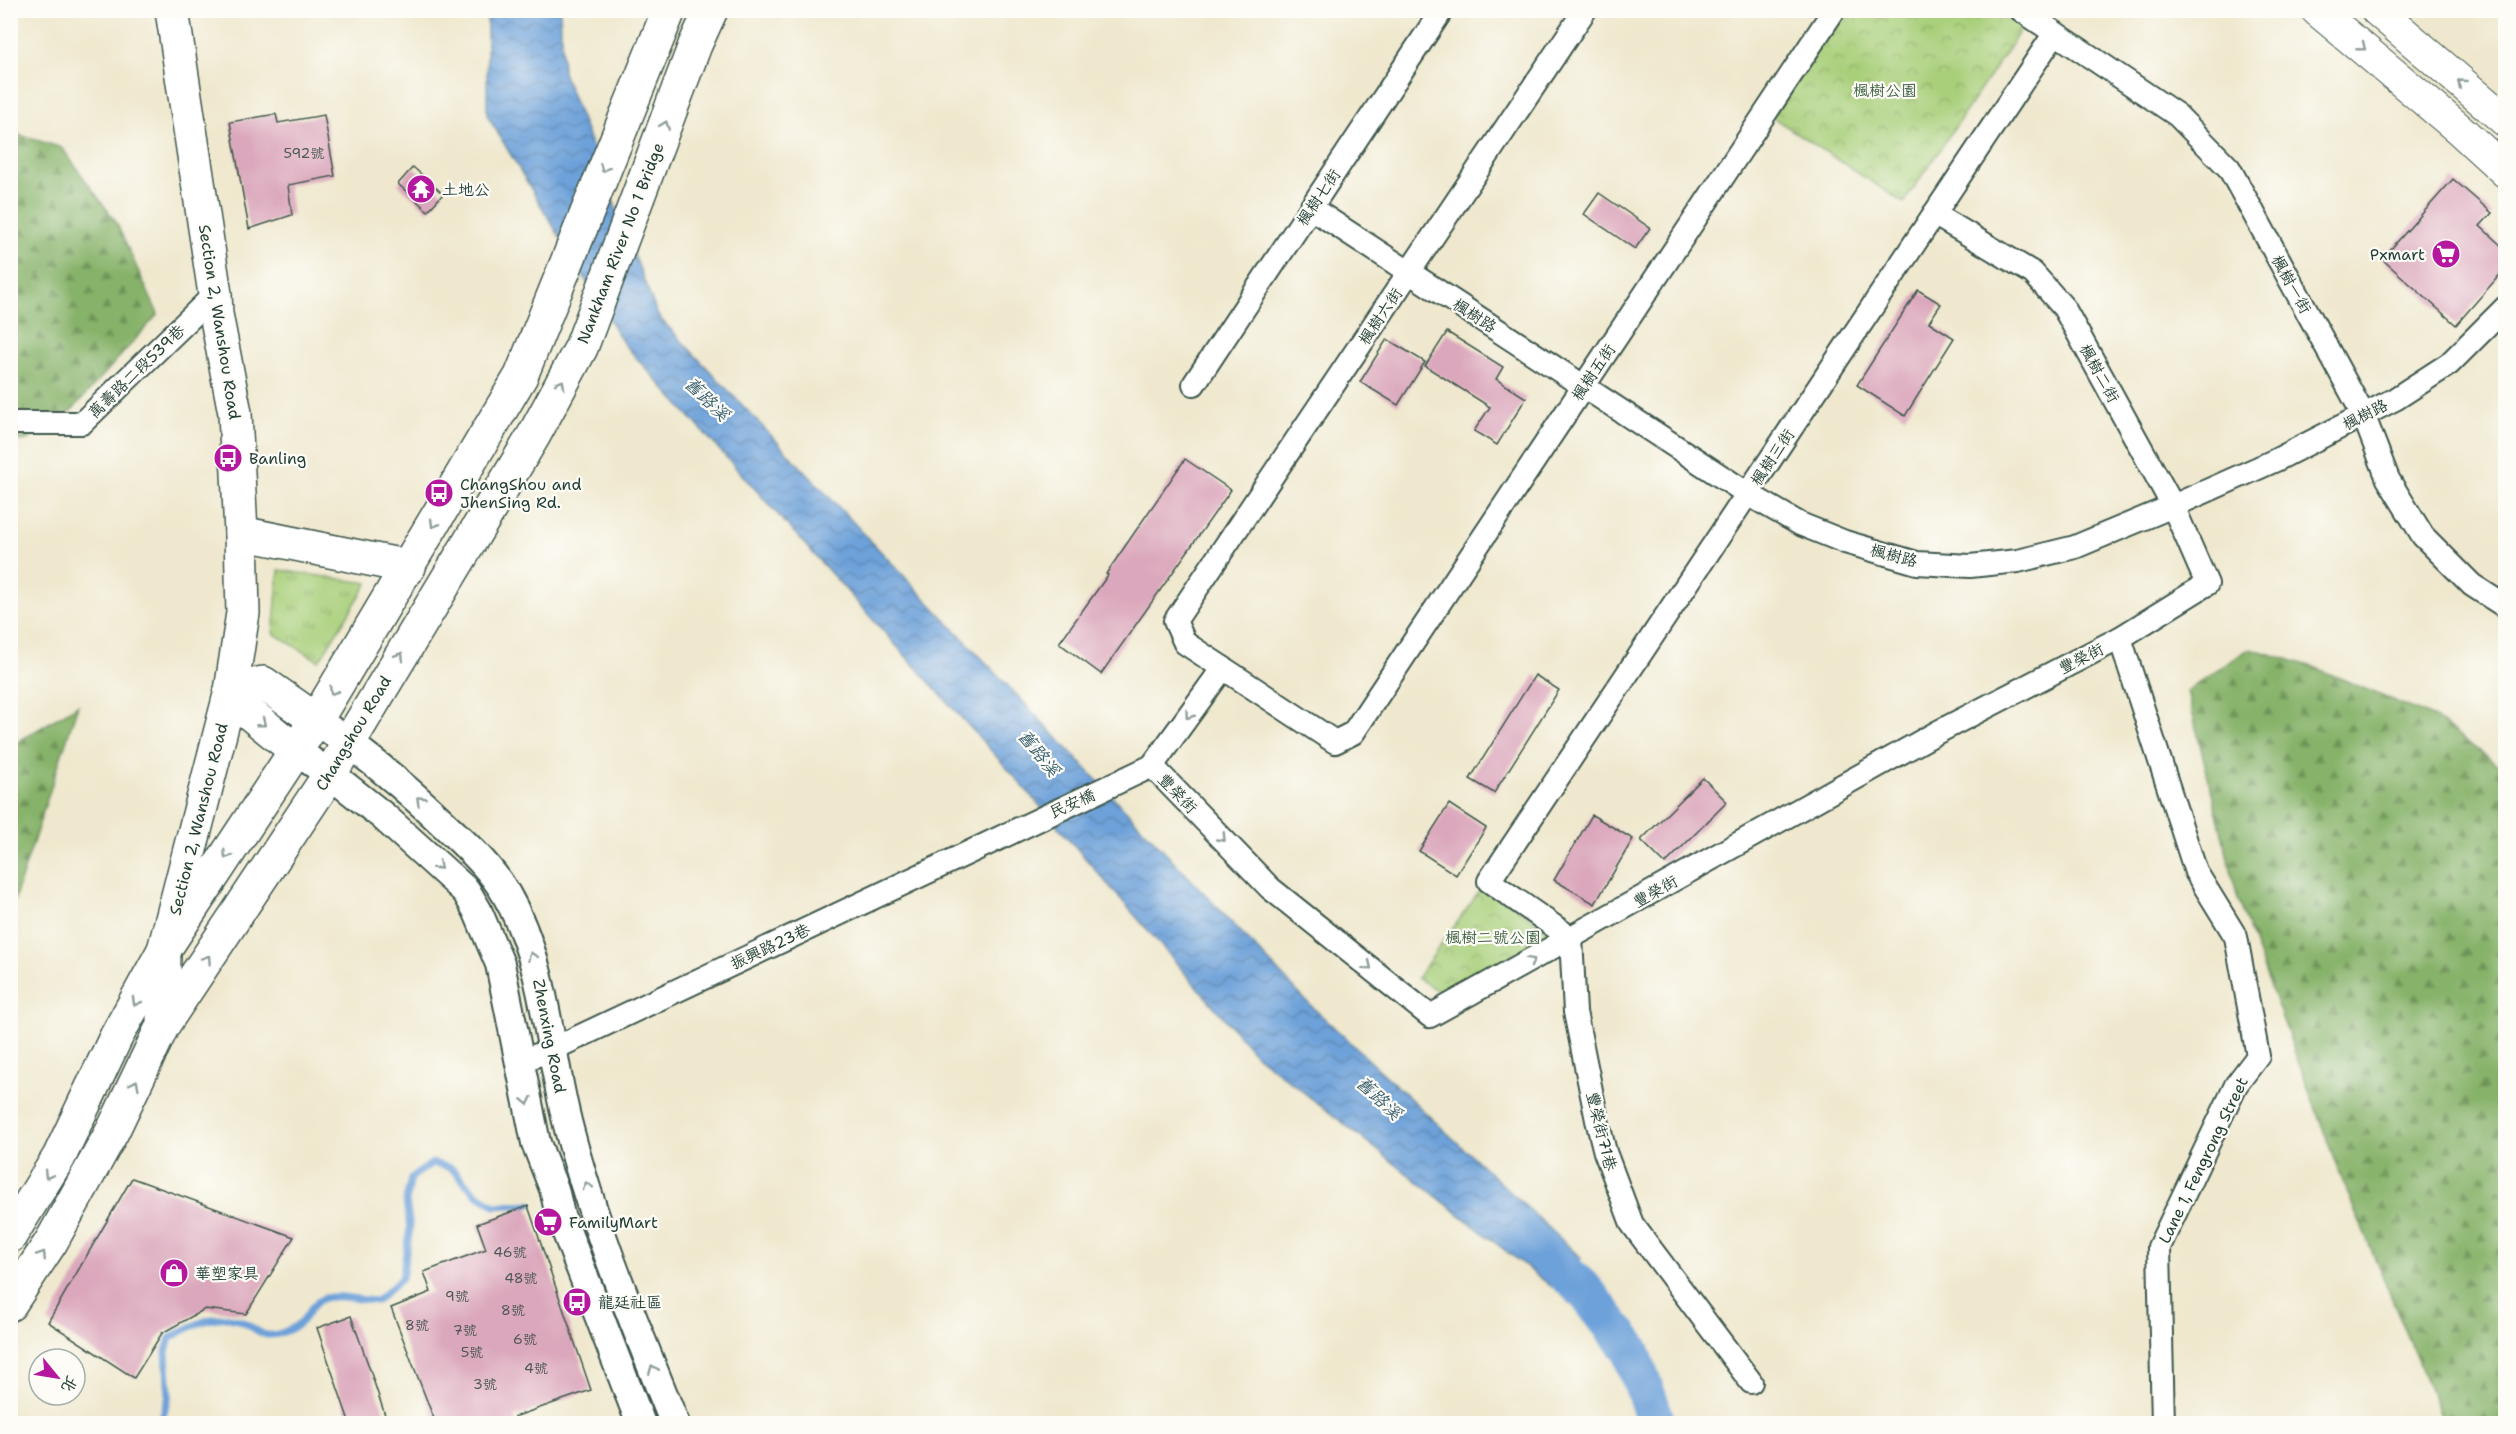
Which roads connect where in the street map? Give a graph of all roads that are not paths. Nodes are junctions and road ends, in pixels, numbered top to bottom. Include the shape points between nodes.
1 (172, 10) edge
2 (711, 10) edge
3 (1442, 10) edge
4 (1585, 10) edge
5 (1834, 10) edge
6 (2021, 10) edge
7 (2316, 10) edge
8 (2377, 10) edge
9 (663, 23) edge
10 (2055, 33) junction
11 (2505, 121) edge
12 (2505, 172) edge
13 (1311, 208) junction
14 (1934, 214) junction
15 (1410, 272) junction
16 (215, 294) junction
17 (2505, 307) edge
18 (1194, 384) dead end
19 (1583, 386) junction
20 (2363, 414) junction
21 (10, 423) edge
22 (534, 435) joint
23 (1748, 494) junction
24 (2173, 506) junction
25 (241, 533) junction
26 (409, 567) junction
27 (2207, 584) joint
28 (2505, 607) edge
29 (2120, 638) junction
30 (1223, 668) junction
31 (231, 691) junction
32 (316, 720) junction
33 (348, 742) junction
34 (296, 751) junction
35 (1152, 766) junction
36 (330, 774) junction
37 (1020, 827) joint
38 (1571, 938) junction
39 (164, 951) junction
40 (163, 1025) junction
41 (553, 1049) junction
42 (519, 1062) junction
43 (10, 1236) edge
44 (10, 1304) edge
45 (1751, 1382) dead end
46 (641, 1424) edge
47 (675, 1424) edge
48 (2163, 1424) edge

1 - 16 main road, Section 2, Wanshou Road
22 -> 2 main road, Nankham River No 1 Bridge via 581,348
3 - 13 street, 楓樹七街
4 - 15 street, 楓樹六街
5 - 19 street, 楓樹五街
6 - 10 street, 楓樹一街
7 -> 12 main road
11 -> 8 main road
9 -> 26 main road via 521,376
10 - 14 street, 楓樹三街
10 - 20 street, 楓樹一街 via 2177,115 2229,168
13 - 15 street, 楓樹路
13 - 18 street, 楓樹七街
14 - 23 street, 楓樹三街
14 - 24 street, 楓樹二街 via 2033,273 2064,308
15 - 19 street, 楓樹路
15 - 30 street, 楓樹六街 via 1175,621 1185,643
16 - 21 street, 萬壽路二段539巷 via 82,423
16 - 25 main road, Section 2, Wanshou Road via 235,413
17 - 20 street, 楓樹路 via 2449,364 2395,399
19 - 23 street, 楓樹路
19 - 30 street, 楓樹五街 via 1353,733 1335,742
20 - 24 street, 楓樹路 via 2276,460
20 - 28 street, 楓樹一街 via 2388,479 2423,536 2472,585
33 -> 22 main road, Changshou Road
23 - 24 street, 楓樹路 via 1800,524 1845,542 1917,563 1970,566 2018,561 2074,547
23 - 38 street, 楓樹三街 via 1489,881
24 - 27 street, 楓樹二街
25 - 26 main road
25 - 31 main road, Section 2, Wanshou Road via 243,613
26 -> 32 main road
27 - 29 street, 豐榮街
29 - 38 street, 豐榮街 via 1938,732
29 - 48 street, Lane 1, Fengrong Street via 2196,872 2236,937 2258,1056 2236,1085 2159,1247
30 -> 35 street
31 - 32 main road via 263,683
31 -> 34 main road via 248,712
31 - 39 main road, Section 2, Wanshou Road
32 - 33 street, Zhenxing Road
32 - 34 main road
33 - 36 main road, Changshou Road
41 -> 33 street, Zhenxing Road via 536,967 507,895 489,867 403,785
34 - 36 street
34 -> 39 main road
35 - 37 street, 民安橋
35 -> 38 street, 豐榮街 via 1270,888 1430,1016
40 -> 36 main road, Changshou Road
36 -> 42 street via 466,891 500,964
37 - 41 street, 振興路23巷
38 - 45 street, 豐榮街71巷 via 1575,1012 1597,1120 1632,1224
39 - 40 main road, Section 2, Wanshou Road
39 -> 43 main road, Section 2, Wanshou Road via 116,1037 59,1157
44 -> 40 main road, Section 2, Wanshou Road via 51,1242 113,1131
41 - 42 street, 振興路23巷
47 -> 41 street, Zhenxing Road via 614,1274 568,1128
42 -> 46 street via 536,1143 560,1215

